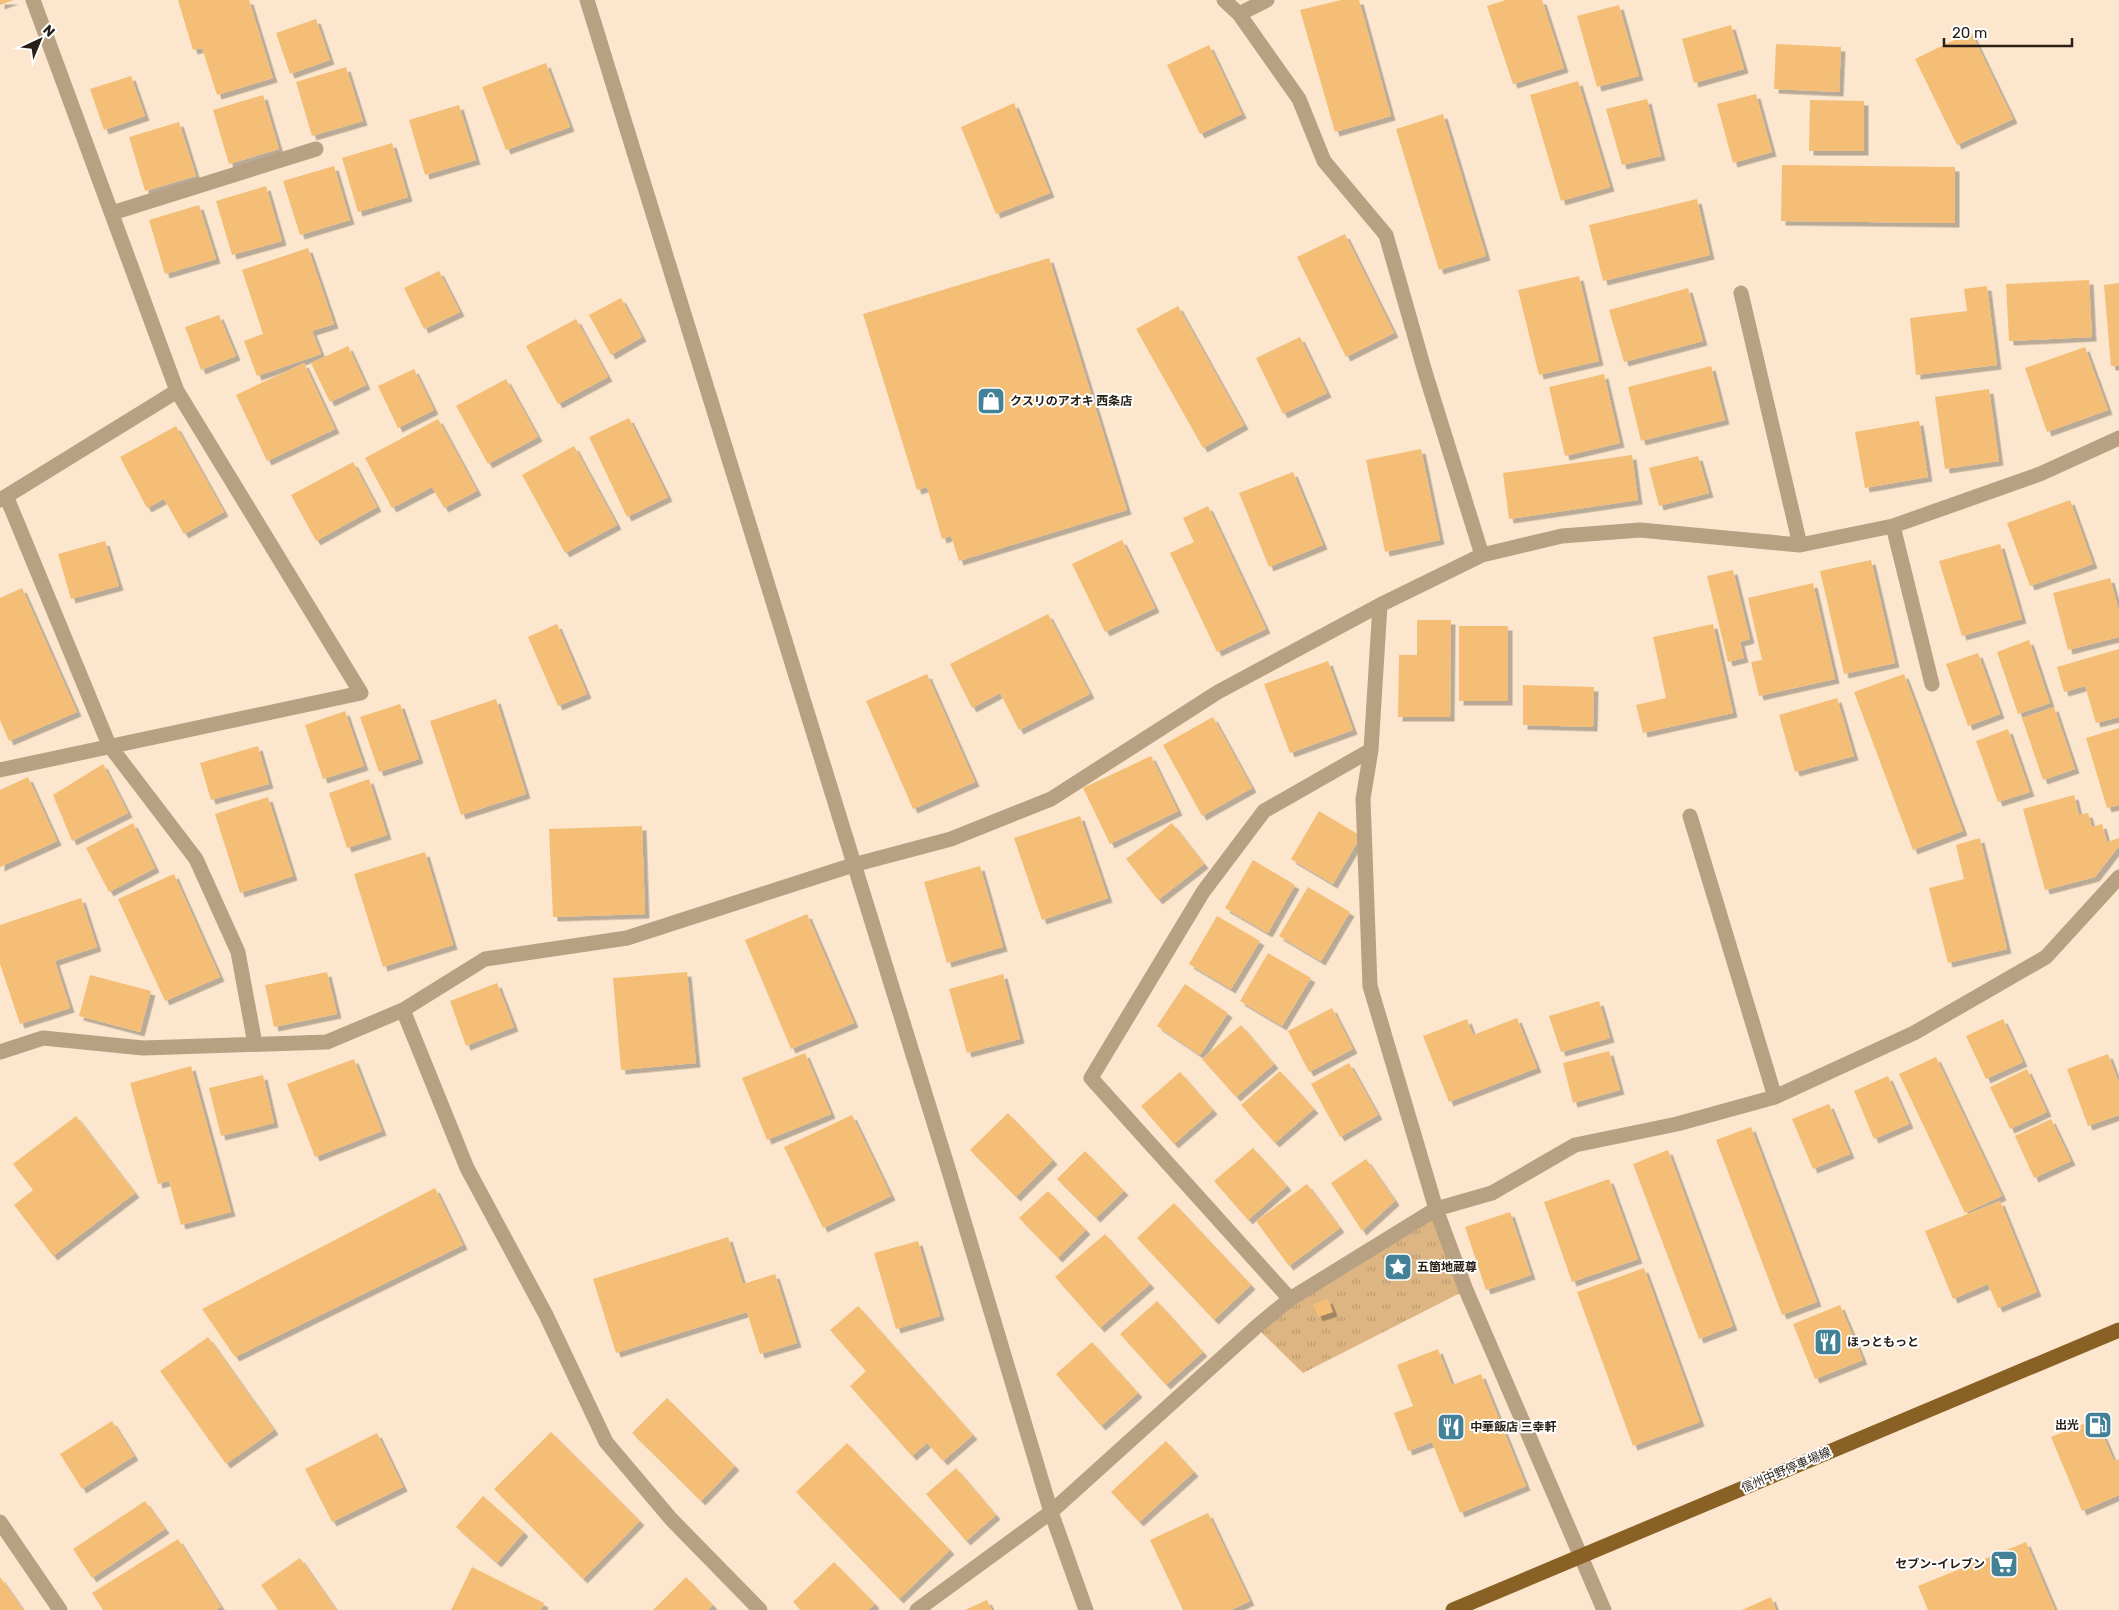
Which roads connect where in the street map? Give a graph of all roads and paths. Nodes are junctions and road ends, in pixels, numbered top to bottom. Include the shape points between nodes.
1 (33, 0) edge
2 (588, 0) edge
3 (1224, 0) edge
4 (1267, 0) edge
5 (1239, 14) junction
6 (316, 149) dead end
7 (112, 213) junction
8 (1741, 293) dead end
9 (177, 391) junction
10 (2119, 438) edge
11 (4, 499) edge
12 (1893, 526) junction
13 (1800, 544) junction
14 (1482, 555) junction
15 (1380, 605) junction
16 (1932, 684) dead end
17 (109, 745) junction
18 (1371, 750) junction
19 (0, 770) edge
20 (1690, 816) dead end
21 (853, 865) junction
22 (2119, 877) edge
23 (403, 1010) junction
24 (255, 1044) junction
25 (0, 1052) edge
26 (1775, 1097) junction
27 (1436, 1209) junction
28 (1290, 1299) junction
29 (2119, 1330) edge
30 (1051, 1512) junction
31 (0, 1522) edge
32 (1582, 1556) junction
33 (60, 1610) edge
34 (760, 1610) edge
35 (916, 1610) edge
36 (1086, 1610) edge
37 (1453, 1610) edge
38 (1604, 1610) edge

1 - 7 street
2 - 21 street
3 - 5 street
4 - 5 street
5 - 14 street via 1299,99 1324,162 1386,235
6 - 7 street
7 - 9 street
8 - 13 street
9 - 11 street
9 - 17 street via 361,693
10 - 12 street via 2040,474
11 - 17 street
12 - 13 street
12 - 16 street
13 - 14 street via 1640,530 1562,536
14 - 15 street
15 - 18 street
15 - 21 street via 1218,692 1051,799 951,839
17 - 19 street
17 - 24 street via 196,859 238,952
18 - 27 street via 1364,799 1370,986
18 - 28 street via 1264,810 1202,892 1091,1078
20 - 26 street
21 - 23 street via 628,938 484,958
21 - 30 street
22 - 26 street via 2046,958 1914,1033
23 - 24 street via 327,1042
23 - 34 street via 467,1168 546,1315 606,1442 671,1519
24 - 25 street via 143,1048 43,1038
26 - 27 street via 1677,1124 1575,1145 1492,1193
27 - 28 street
27 - 32 street via 1466,1290
28 - 30 street
29 - 32 main road, 信州中野停車場線
30 - 35 street
30 - 36 street
31 - 33 street
32 - 37 main road, 信州中野停車場線
32 - 38 street

